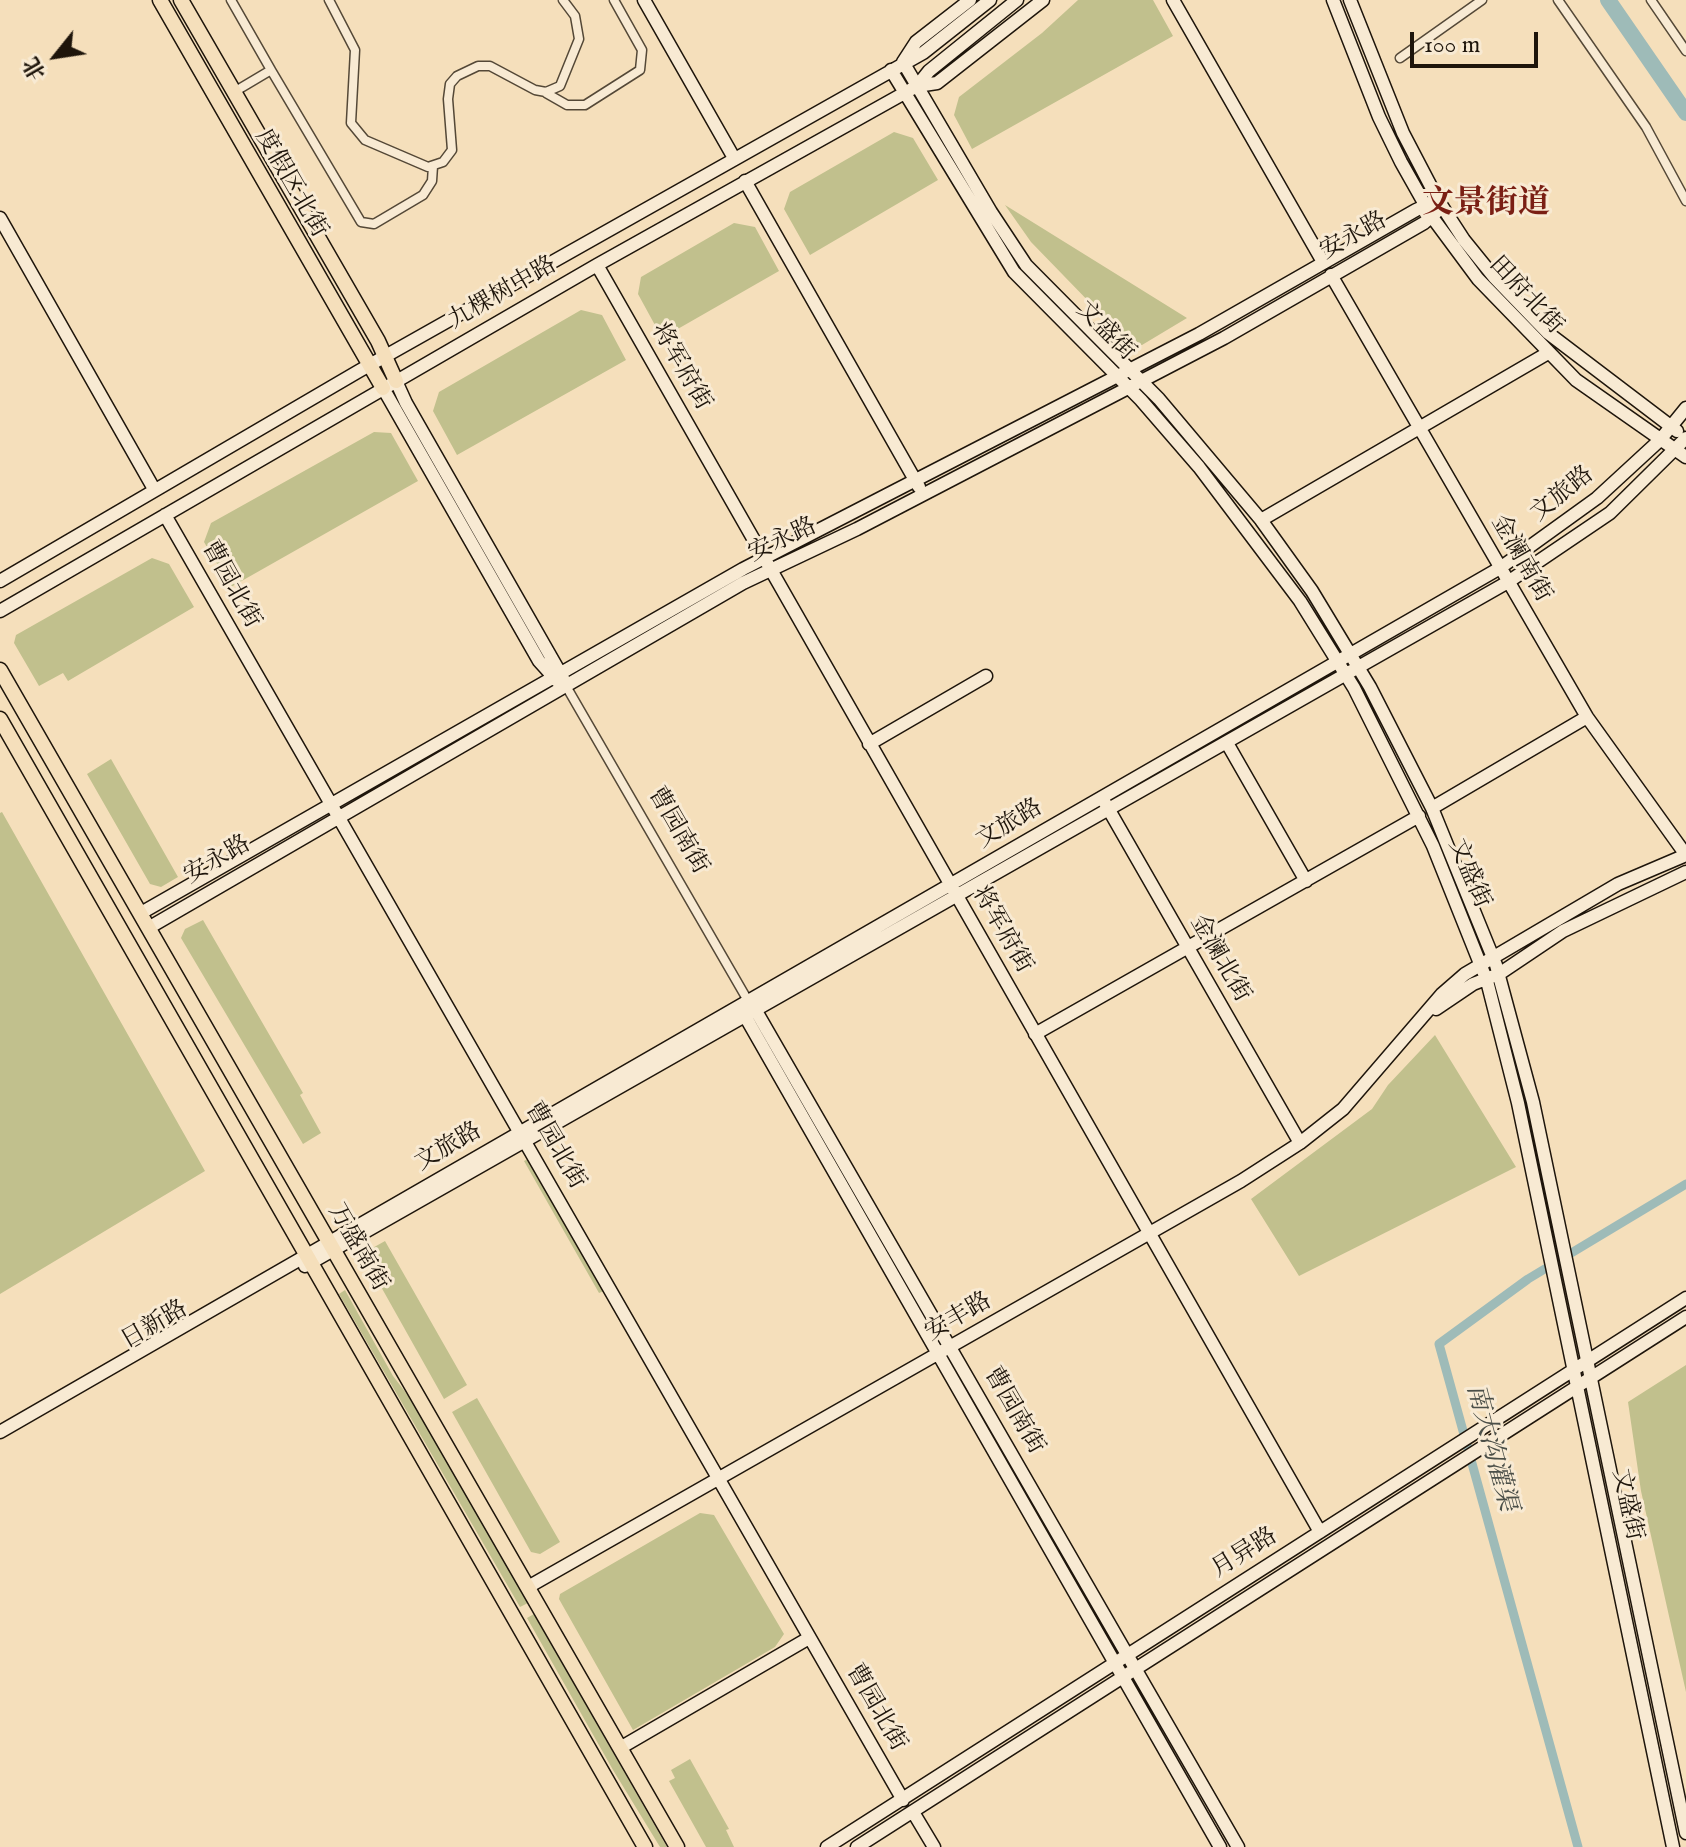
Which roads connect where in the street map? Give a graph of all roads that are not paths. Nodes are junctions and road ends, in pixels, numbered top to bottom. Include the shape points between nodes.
1 (160, 0) edge
2 (181, 0) edge
3 (231, 0) edge
4 (329, 0) edge
5 (563, 0) edge
6 (614, 0) edge
7 (644, 0) edge
8 (970, 0) edge
9 (990, 0) edge
10 (1017, 0) edge
11 (1043, 0) edge
12 (1173, 0) edge
13 (1333, 0) edge
14 (1350, 0) edge
15 (1482, 0) edge
16 (1558, 0) edge
17 (1651, 0) edge
18 (1686, 51) edge
19 (1400, 58) dead end
20 (903, 62) junction
21 (271, 70) junction
22 (891, 70) junction
23 (917, 86) junction
24 (234, 92) junction
25 (546, 92) junction
26 (905, 92) junction
27 (734, 158) junction
28 (433, 166) junction
29 (745, 181) junction
30 (1686, 201) edge
31 (1435, 207) junction
32 (0, 218) edge
33 (1323, 262) junction
34 (597, 265) junction
35 (1331, 275) junction
36 (1548, 353) junction
37 (386, 356) junction
38 (369, 366) junction
39 (1130, 368) junction
40 (1117, 375) junction
41 (1141, 379) junction
42 (390, 384) junction
43 (1128, 386) junction
44 (1686, 408) edge
45 (1670, 427) junction
46 (1420, 428) junction
47 (1686, 438) edge
48 (1660, 440) junction
49 (1681, 453) edge
50 (915, 480) junction
51 (154, 489) junction
52 (922, 494) junction
53 (165, 515) junction
54 (1261, 520) junction
55 (764, 559) junction
56 (1500, 568) junction
57 (772, 572) junction
58 (0, 581) edge
59 (1508, 582) junction
60 (0, 611) edge
61 (1351, 654) junction
62 (1337, 662) junction
63 (1358, 667) junction
64 (0, 670) edge
65 (1345, 675) junction
66 (557, 676) junction
67 (986, 676) dead end
68 (566, 686) junction
69 (1587, 717) junction
70 (0, 719) edge
71 (1227, 743) junction
72 (869, 744) junction
73 (1101, 797) junction
74 (329, 806) junction
75 (1432, 808) junction
76 (1109, 810) junction
77 (1419, 816) junction
78 (337, 819) junction
79 (1686, 855) edge
80 (1686, 872) edge
81 (1306, 881) junction
82 (953, 891) junction
83 (141, 913) junction
84 (150, 927) junction
85 (1188, 948) junction
86 (1488, 963) junction
87 (1493, 978) junction
88 (747, 999) junction
89 (751, 1013) junction
90 (1035, 1034) junction
91 (1387, 1055) junction
92 (523, 1136) junction
93 (1300, 1143) junction
94 (1150, 1233) junction
95 (331, 1247) junction
96 (310, 1258) junction
97 (1686, 1298) edge
98 (1686, 1317) edge
99 (951, 1347) junction
100 (938, 1355) junction
101 (1586, 1361) junction
102 (1575, 1370) junction
103 (1591, 1378) junction
104 (1578, 1387) junction
105 (0, 1432) edge
106 (0, 1441) edge
107 (720, 1479) junction
108 (1320, 1532) junction
109 (528, 1587) junction
110 (809, 1638) junction
111 (1127, 1655) junction
112 (1114, 1662) junction
113 (1135, 1670) junction
114 (1123, 1678) junction
115 (620, 1748) junction
116 (903, 1800) junction
117 (913, 1812) junction
118 (1686, 1833) edge
119 (645, 1847) edge
120 (677, 1847) edge
121 (827, 1847) edge
122 (857, 1847) edge
123 (934, 1847) edge
124 (1220, 1847) edge
125 (1238, 1847) edge
126 (1673, 1847) edge

1 - 38 main road, 度假区北街
2 - 24 main road, 度假区北街
3 - 21 street
4 - 28 street via 355,50 350,113 358,134 422,166
5 - 25 street via 575,16 577,49 560,86
6 - 25 street via 642,50 640,70 585,105 567,105
7 - 27 main road
8 - 20 main road via 916,42
9 - 20 main road, 九棵树中路 via 923,53
10 - 23 main road, 九棵树中路
11 - 23 main road via 937,83
12 - 33 main road
13 - 31 main road, 田府北街 via 1379,117
14 - 31 main road, 田府北街
15 - 19 street
16 - 30 street via 1646,127
17 - 18 street
20 - 22 main road, 九棵树中路
20 - 23 main road, 文盛街
21 - 24 street
21 - 28 street via 361,222 374,224 423,195
22 - 26 main road, 文盛街
22 - 27 main road, 九棵树中路
23 - 26 main road, 九棵树中路
23 - 39 main road, 文盛街 via 1026,265
24 - 37 main road, 度假区北街
25 - 28 street via 490,66 457,76 448,99 452,150
26 - 29 main road, 九棵树中路
26 - 40 main road, 文盛街 via 1014,272
27 - 37 main road, 九棵树中路
29 - 34 main road, 九棵树中路
29 - 50 main road
31 - 33 main road, 安永路
31 - 35 main road, 安永路
31 - 36 main road, 田府北街 via 1486,289
31 - 45 main road, 田府北街 via 1548,333
32 - 51 main road
33 - 39 main road, 安永路
34 - 42 main road, 九棵树中路
34 - 55 main road, 将军府街
35 - 41 main road, 安永路
35 - 46 main road, 金澜南街
36 - 46 main road
36 - 48 main road, 田府北街 via 1576,380
37 - 38 main road, 九棵树中路
37 - 42 main road, 度假区北街
38 - 42 main road, 度假区北街
38 - 51 main road, 九棵树中路
39 - 40 main road, 安永路
39 - 41 main road, 文盛街
40 - 43 main road, 文盛街
40 - 50 main road, 安永路
41 - 43 main road, 安永路
41 - 54 main road, 文盛街
42 - 53 main road, 九棵树中路
42 - 66 main road, 曹园南街 via 406,403
43 - 52 main road, 安永路
43 - 62 main road, 文盛街 via 1245,526
44 - 45 main road, 文旅路
45 - 47 main road, 田府北街
45 - 48 main road, 文旅路
46 - 54 main road
46 - 56 main road, 金澜南街
47 - 49 main road, 文旅路
48 - 49 main road, 田府北街
48 - 56 main road, 文旅路 via 1597,498
49 - 59 main road, 文旅路 via 1610,513
50 - 52 main road
50 - 55 main road, 安永路
51 - 58 main road, 九棵树中路
52 - 57 main road, 安永路
53 - 60 main road, 九棵树中路
53 - 74 main road, 曹园北街
54 - 61 main road, 文盛街
55 - 57 main road, 将军府街
55 - 66 main road, 安永路
56 - 59 main road, 金澜南街
56 - 61 main road, 文旅路
57 - 68 main road, 安永路 via 743,583
57 - 72 main road, 将军府街
59 - 63 main road, 文旅路
59 - 69 main road, 金澜南街
61 - 62 main road, 文旅路
61 - 63 main road, 文盛街
62 - 65 main road, 文盛街
62 - 73 main road, 文旅路
63 - 65 main road, 文旅路
63 - 75 main road, 文盛街
64 - 83 main road, 万盛南街
65 - 71 main road, 文旅路
65 - 77 main road, 文盛街
66 - 68 main road, 曹园南街
66 - 74 main road, 安永路
67 - 72 main road
68 - 78 main road, 安永路
68 - 88 street, 曹园南街
69 - 75 main road
69 - 79 main road, 金澜南街
70 - 96 main road, 万盛南街
71 - 76 main road, 文旅路
71 - 81 main road
72 - 82 main road, 将军府街
73 - 76 main road, 金澜北街
73 - 82 main road, 文旅路
74 - 78 main road, 曹园北街
74 - 83 main road, 安永路
75 - 86 main road, 文盛街
76 - 82 main road, 文旅路
76 - 85 main road, 金澜北街
77 - 81 main road
77 - 86 main road, 文盛街
78 - 84 main road, 安永路
78 - 92 main road, 曹园北街
79 - 86 main road, 安丰路 via 1618,884
80 - 87 main road, 安丰路 via 1563,931
81 - 85 main road
82 - 88 main road, 文旅路
82 - 89 main road, 文旅路
82 - 90 main road, 将军府街
83 - 84 main road, 万盛南街
84 - 95 main road, 万盛南街
85 - 90 main road
85 - 93 main road, 金澜北街
86 - 87 main road, 文盛街
86 - 91 main road, 安丰路 via 1442,994
87 - 91 main road, 安丰路 via 1473,984 1425,1016
87 - 101 main road, 文盛街 via 1533,1102
87 - 102 main road, 文盛街
88 - 89 main road, 曹园南街
88 - 92 main road, 文旅路
89 - 92 main road, 文旅路
89 - 99 main road, 曹园南街
89 - 100 main road, 曹园南街
90 - 94 main road, 将军府街
91 - 93 main road, 安丰路 via 1343,1109
92 - 95 main road, 文旅路
92 - 107 main road, 曹园北街
93 - 94 main road, 安丰路
94 - 99 main road, 安丰路
94 - 108 main road, 将军府街
95 - 96 main road, 日新路
95 - 109 main road, 万盛南街
96 - 105 main road, 日新路
96 - 106 main road, 日新路
96 - 119 main road, 万盛南街
97 - 101 main road, 月异路
98 - 103 main road, 月异路
99 - 100 main road, 安丰路
99 - 111 main road, 曹园南街
100 - 107 main road, 安丰路
100 - 112 main road, 曹园南街
101 - 102 main road, 月异路
101 - 103 main road, 文盛街
102 - 104 main road, 文盛街
102 - 108 main road, 月异路
103 - 104 main road, 月异路
103 - 118 main road, 文盛街
104 - 113 main road, 月异路
104 - 126 main road, 文盛街
107 - 109 main road, 安丰路
107 - 110 main road, 曹园北街
108 - 111 main road, 月异路
109 - 115 main road, 万盛南街
110 - 115 main road
110 - 116 main road, 曹园北街
111 - 112 main road, 月异路
111 - 113 main road, 曹园南街
112 - 114 main road, 曹园南街
112 - 116 main road, 月异路
113 - 114 main road, 月异路
113 - 125 main road, 曹园南街
114 - 117 main road, 月异路
114 - 124 main road, 曹园南街
115 - 120 main road, 万盛南街
116 - 121 main road, 月异路
117 - 122 main road, 月异路
117 - 123 main road

